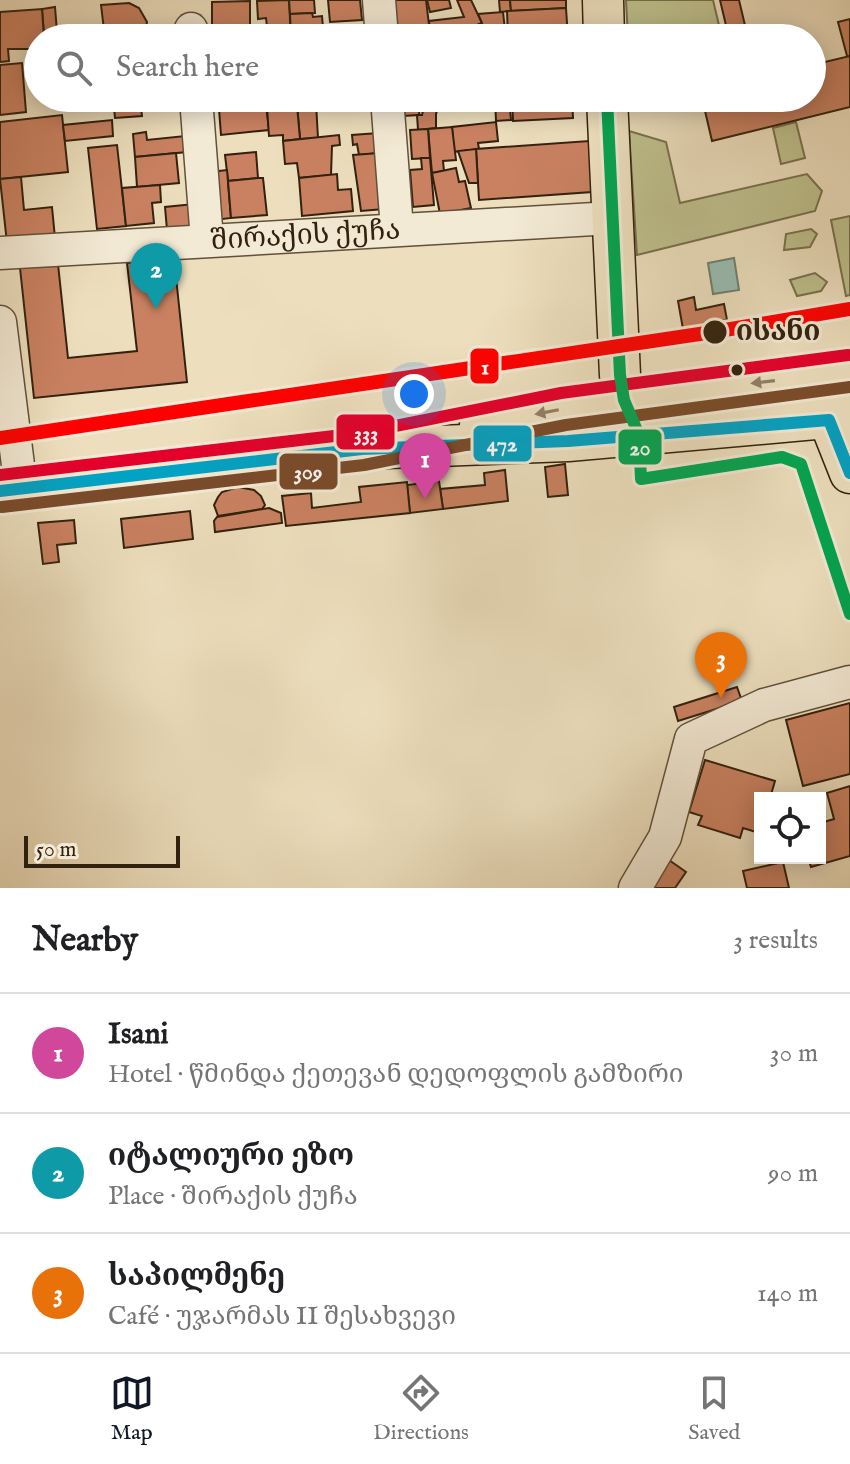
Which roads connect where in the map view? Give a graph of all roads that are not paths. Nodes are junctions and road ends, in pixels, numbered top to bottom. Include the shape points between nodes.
1 (379, 0) edge
2 (603, 0) edge
3 (381, 24) edge
4 (604, 24) edge
5 (197, 112) edge
6 (388, 112) edge
7 (608, 112) edge
8 (612, 218) junction
9 (397, 229) junction
10 (207, 240) junction
11 (0, 253) edge
12 (0, 322) edge
13 (844, 394) edge
14 (632, 418) junction
15 (850, 473) edge
16 (10, 490) edge
17 (850, 682) edge
18 (635, 888) edge

1 - 3 street
2 - 4 main road
5 - 10 street
6 - 9 street
7 - 8 main road
8 - 9 street, შირაქის ქუჩა
8 - 14 main road via 616,313
9 - 10 street, შირაქის ქუჩა
10 - 11 street, შირაქის ქუჩა
12 - 16 street
13 - 14 main road
13 - 15 main road
14 - 16 main road via 563,409 362,449
17 - 18 street via 764,705 691,739 665,837

